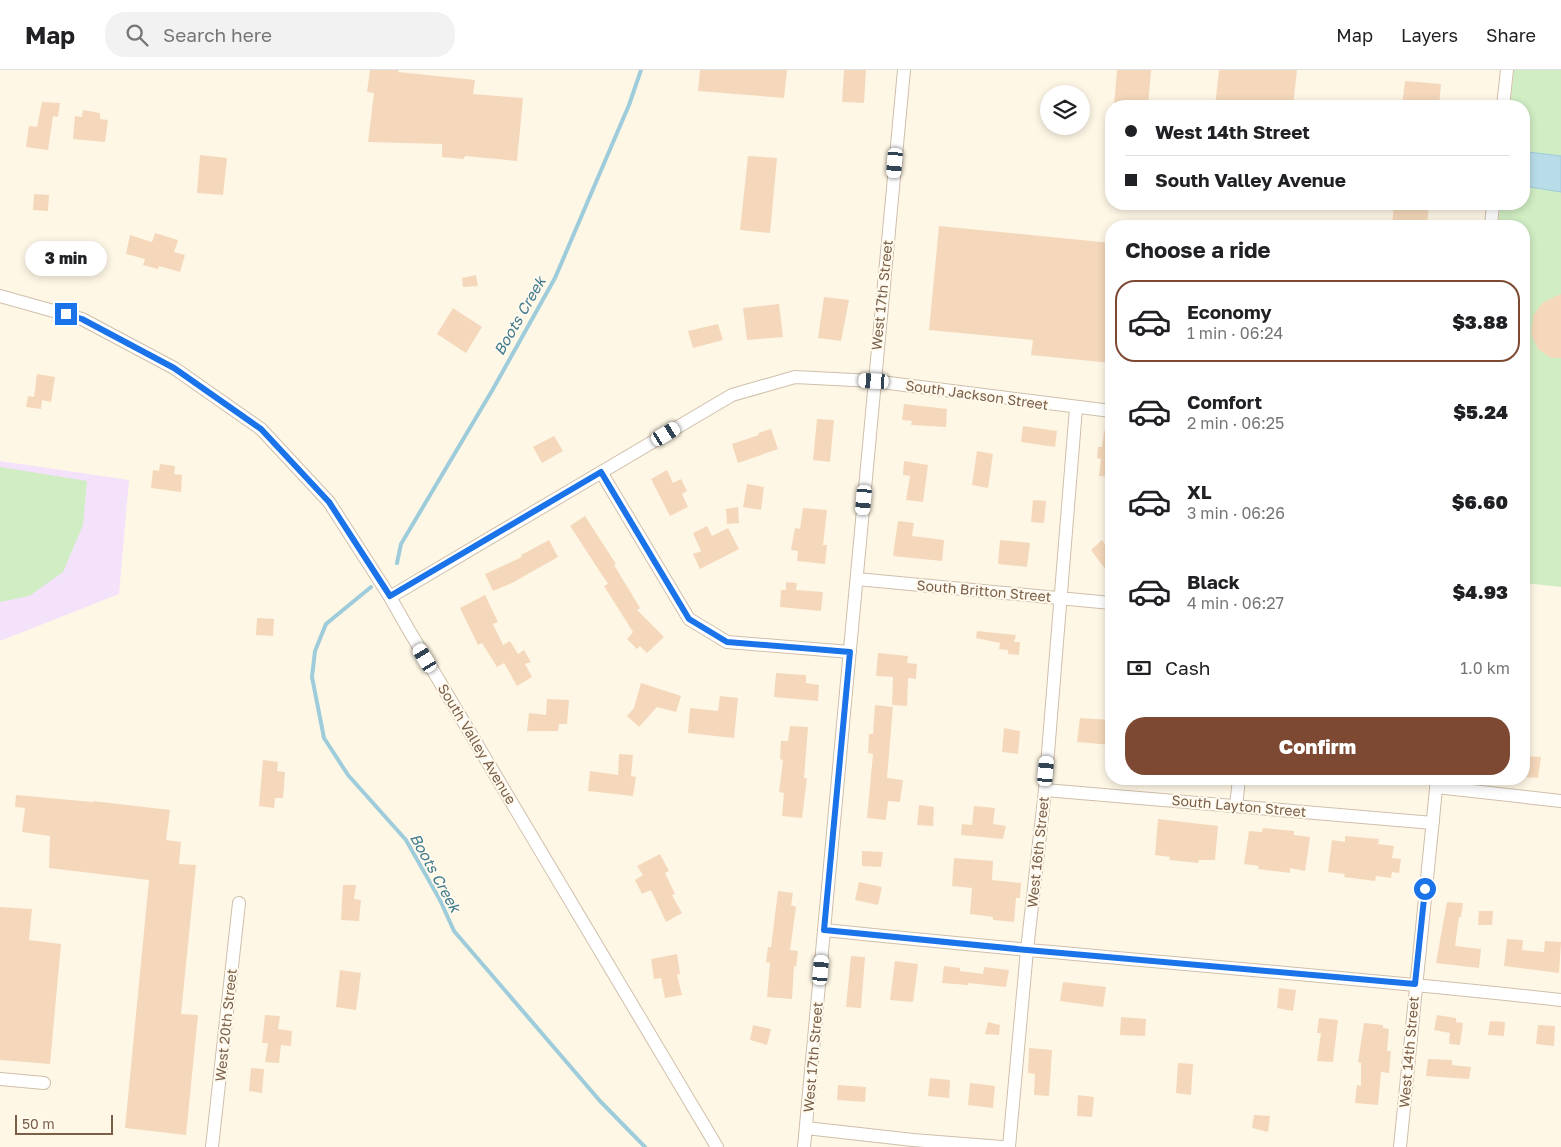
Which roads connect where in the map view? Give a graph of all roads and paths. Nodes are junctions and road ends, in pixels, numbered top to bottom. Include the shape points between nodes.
1 (904, 70) edge
2 (1507, 70) edge
3 (1504, 100) edge
4 (0, 296) edge
5 (874, 381) junction
6 (1076, 408) junction
7 (1105, 410) edge
8 (601, 472) junction
9 (857, 579) junction
10 (390, 596) junction
11 (1060, 598) junction
12 (1105, 602) edge
13 (850, 652) junction
14 (1238, 785) edge
15 (1436, 785) edge
16 (1450, 785) edge
17 (1045, 790) junction
18 (1561, 801) edge
19 (1236, 806) junction
20 (1433, 822) junction
21 (239, 903) dead end
22 (824, 930) junction
23 (1027, 950) junction
24 (1415, 984) junction
25 (1561, 1000) edge
26 (0, 1079) edge
27 (44, 1083) dead end
28 (806, 1128) junction
29 (212, 1147) edge
30 (717, 1147) edge
31 (804, 1147) edge
32 (1002, 1147) edge
33 (1009, 1147) edge
34 (1400, 1147) edge

1 - 5 street, West 17th Street
2 - 3 street
4 - 10 street, South Valley Avenue via 82,319 174,368 261,429 329,502
5 - 6 street, South Jackson Street
5 - 8 street, South Jackson Street via 795,377 732,395
5 - 9 street, West 17th Street
6 - 7 street, South Jackson Street
6 - 11 street, West 16th Street
8 - 10 street, South Jackson Street
8 - 13 street via 689,619 727,642
9 - 11 street, South Britton Street
9 - 13 street, West 17th Street
10 - 30 street, South Valley Avenue
11 - 12 street, South Britton Street
11 - 17 street, West 16th Street
13 - 22 street, West 17th Street
14 - 19 street
15 - 20 street, West 14th Street
16 - 18 street
17 - 19 street, South Layton Street
17 - 23 street, West 16th Street
19 - 20 street, South Layton Street
20 - 24 street, West 14th Street
21 - 29 street, West 20th Street
22 - 23 street
22 - 28 street, West 17th Street
23 - 24 street
23 - 33 street, West 16th Street
24 - 25 street
24 - 34 street, West 14th Street
26 - 27 street
28 - 31 street, West 17th Street
28 - 32 street

